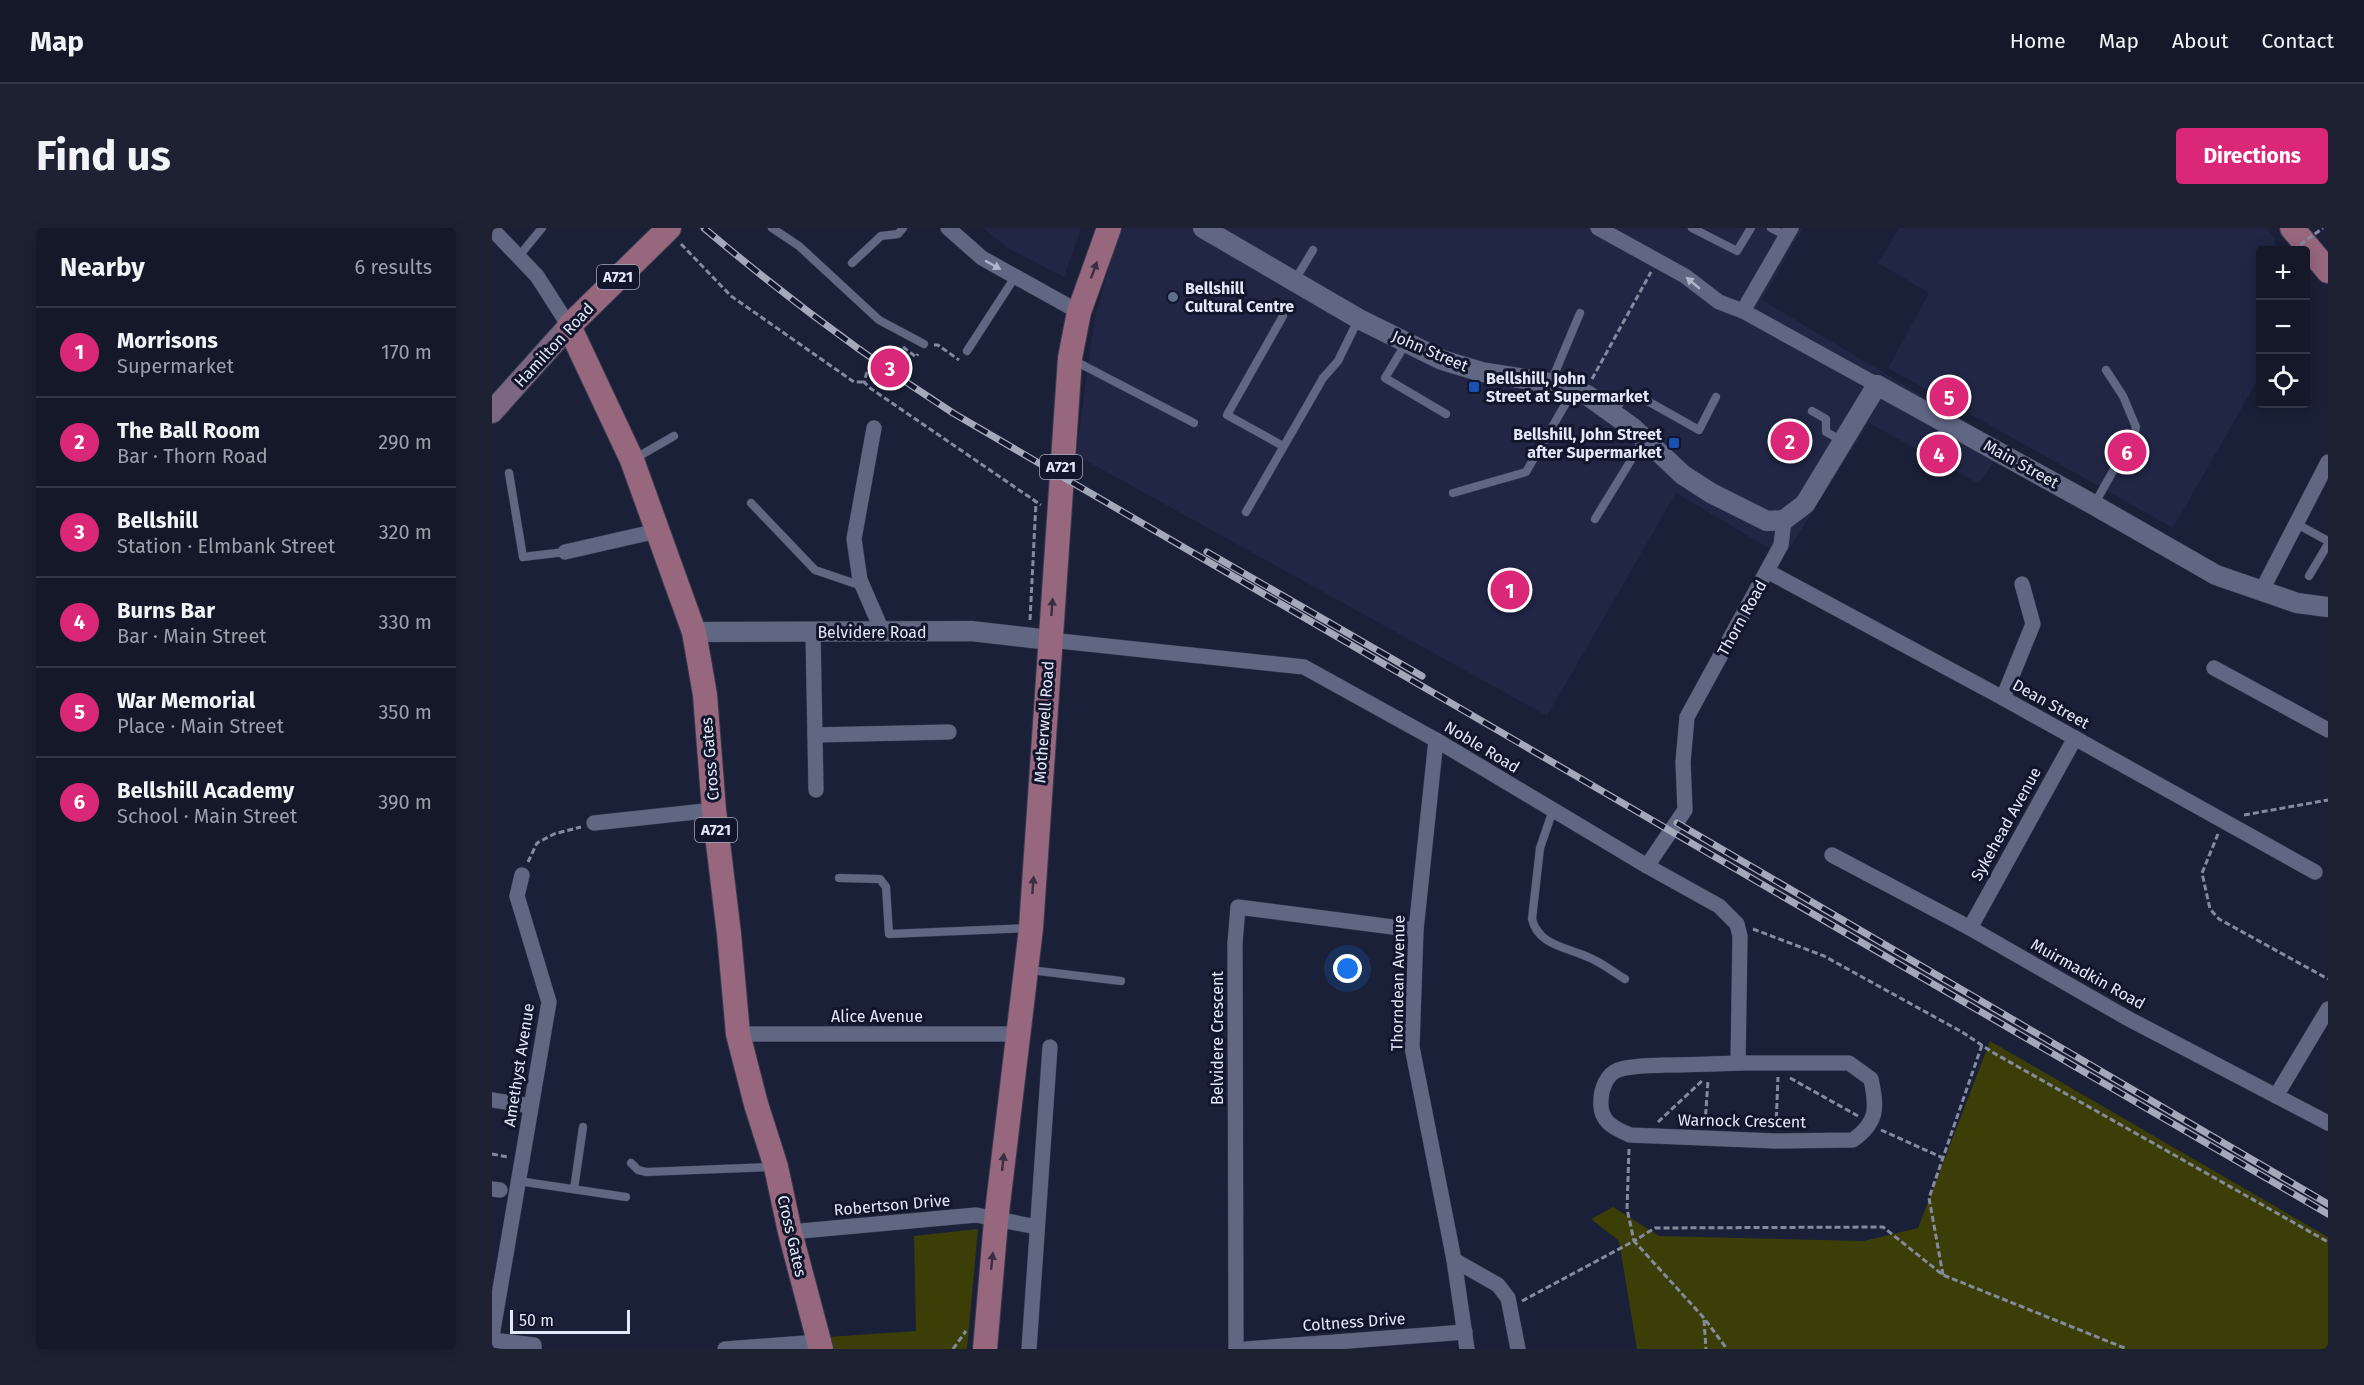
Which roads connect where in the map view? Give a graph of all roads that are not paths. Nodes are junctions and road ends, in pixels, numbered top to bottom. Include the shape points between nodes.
1 (492, 228) edge
2 (542, 228) edge
3 (772, 228) edge
4 (903, 228) edge
5 (948, 228) edge
6 (1108, 228) edge
7 (1203, 228) edge
8 (1598, 228) edge
9 (1692, 228) edge
10 (1751, 228) edge
11 (1771, 228) edge
12 (2292, 228) edge
13 (668, 229) edge
14 (1789, 232) edge
15 (1313, 250) dead end
16 (519, 256) junction
17 (852, 262) dead end
18 (2328, 271) edge
19 (1015, 277) junction
20 (1294, 281) junction
21 (1743, 311) junction
22 (1079, 312) junction
23 (1581, 313) dead end
24 (1283, 316) dead end
25 (1359, 319) junction
26 (569, 326) junction
27 (1406, 343) junction
28 (924, 344) dead end
29 (967, 351) dead end
30 (1070, 358) junction
31 (2106, 370) dead end
32 (1550, 383) junction
33 (1877, 385) junction
34 (1580, 393) junction
35 (1716, 397) dead end
36 (1812, 411) dead end
37 (492, 412) edge
38 (1612, 412) junction
39 (1446, 414) dead end
40 (1194, 423) dead end
41 (874, 428) dead end
42 (674, 436) dead end
43 (1645, 438) junction
44 (1843, 441) junction
45 (1283, 446) junction
46 (632, 460) junction
47 (2328, 462) edge
48 (509, 473) dead end
49 (1453, 493) dead end
50 (751, 503) dead end
51 (2094, 505) junction
52 (1246, 512) dead end
53 (1596, 519) dead end
54 (1784, 520) junction
55 (2295, 523) junction
56 (657, 531) junction
57 (2328, 543) edge
58 (565, 552) joint
59 (1767, 571) junction
60 (2309, 576) dead end
61 (2022, 584) dead end
62 (862, 586) junction
63 (2261, 592) junction
64 (2328, 607) edge
65 (694, 632) junction
66 (813, 633) junction
67 (883, 633) junction
68 (1040, 638) junction
69 (2214, 668) dead end
70 (2003, 698) junction
71 (2328, 730) edge
72 (949, 732) dead end
73 (815, 735) junction
74 (2075, 738) junction
75 (1436, 740) junction
76 (816, 790) dead end
77 (714, 810) junction
78 (1554, 810) junction
79 (594, 823) road end
80 (1832, 855) dead end
81 (1647, 866) junction
82 (2315, 872) dead end
83 (522, 875) road end
84 (839, 878) dead end
85 (1031, 928) junction
86 (1970, 928) junction
87 (1416, 930) junction
88 (1025, 970) junction
89 (1624, 979) dead end
90 (1121, 981) dead end
91 (2328, 1008) edge
92 (738, 1034) junction
93 (1017, 1034) junction
94 (1050, 1047) dead end
95 (1738, 1063) junction
96 (2276, 1096) junction
97 (492, 1100) edge
98 (531, 1106) junction
99 (2328, 1123) edge
100 (583, 1127) dead end
101 (631, 1163) dead end
102 (776, 1167) junction
103 (518, 1181) junction
104 (574, 1189) junction
105 (626, 1197) dead end
106 (996, 1221) junction
107 (1037, 1227) junction
108 (790, 1232) junction
109 (1454, 1260) junction
110 (1465, 1332) junction
111 (492, 1338) edge
112 (819, 1346) edge
113 (534, 1347) edge
114 (725, 1349) edge
115 (985, 1349) edge
116 (1029, 1349) edge
117 (1236, 1349) edge
118 (1246, 1349) edge
119 (1467, 1349) edge
120 (1518, 1349) edge

1 - 16 street
2 - 16 lane
3 - 28 lane via 799,246 879,320
4 - 17 lane via 898,234 882,236
5 -> 19 street via 982,258
22 -> 6 main road, Motherwell Road / A721
7 - 20 street, John Street
21 -> 8 street, Main Street via 1719,302 1685,276
9 - 10 lane via 1737,251
11 - 14 lane
12 - 18 main road
13 - 26 main road, Hamilton Road / A721
14 - 21 street
15 - 20 lane
16 - 26 street via 537,276
19 - 22 street
19 - 29 lane
20 - 25 street, John Street
21 - 33 street, Main Street
22 - 30 main road, Motherwell Road / A721
23 - 32 lane
24 - 45 lane via 1227,415
25 - 27 street, John Street
25 - 45 lane via 1338,361 1323,378
26 - 37 main road, Hamilton Road
26 - 46 main road, Cross Gates / A721
27 - 32 street, John Street via 1442,360 1482,372
27 - 39 lane via 1385,378
30 - 40 lane
68 -> 30 main road, Motherwell Road / A721 via 1058,517
31 - 51 lane via 2136,427
32 - 34 street, John Street
33 - 44 street
33 - 51 street, Main Street
34 - 38 street, John Street
34 - 49 lane via 1526,472
35 - 38 lane via 1699,429 1635,394 1627,395
36 - 44 lane via 1826,419 1826,432
38 - 43 street, John Street
41 - 62 street via 854,539
42 - 46 lane
43 - 53 lane
43 - 54 street, John Street via 1683,475 1711,494 1767,521
44 - 54 street via 1805,504
45 - 52 lane
46 - 56 main road, Cross Gates / A721
47 - 55 street
48 - 58 lane via 523,557
50 - 62 lane via 815,570
51 - 63 street, Main Street via 2216,575
54 - 59 street, Thorn Road via 1780,545
55 - 57 lane
55 - 63 street
56 - 58 street
56 - 65 main road, Cross Gates / A721
57 - 60 lane
59 - 70 street, Dean Street
59 - 81 street, Thorn Road via 1687,717 1683,762 1685,810
61 - 70 street via 2033,624
62 - 67 street
63 - 64 street, Main Street
65 - 66 street, Belvidere Road
65 - 77 main road, Cross Gates / A721 via 705,695
66 - 67 street, Belvidere Road
66 - 73 street
67 - 68 street, Belvidere Road via 971,631
68 - 75 street, Noble Road via 1304,667
85 -> 68 main road, Motherwell Road / A721
69 - 71 street
70 - 74 street, Dean Street
72 - 73 street
73 - 76 street
74 - 82 street, Dean Street
74 - 86 street, Sykehead Avenue
75 - 78 street, Noble Road
75 - 87 street, Thorndean Avenue
77 - 79 street
77 - 92 main road, Cross Gates / A721
78 - 81 street, Noble Road
78 - 89 lane via 1540,848 1535,930 1547,941 1589,957
80 - 86 street, Muirmadkin Road
81 - 95 street, Noble Road via 1719,906 1737,924
83 - 98 street, Amethyst Avenue via 517,896 549,1002
84 - 85 lane via 880,879 886,887 889,934
85 - 88 main road, Motherwell Road / A721
86 - 96 street, Muirmadkin Road via 2127,1018
87 - 109 street, Thorndean Avenue via 1412,1047
87 - 117 street, Belvidere Crescent via 1238,907
88 - 90 lane
88 - 93 main road, Motherwell Road / A721
91 - 96 street
92 - 93 street, Alice Avenue
92 - 102 main road, Cross Gates / A721
106 -> 93 main road, Motherwell Road / A721
94 - 107 street
95 - 95 street, Warnock Crescent via 1617,1070 1603,1087 1602,1116 1611,1127 1630,1135 1775,1141 1853,1140 1871,1123 1875,1098 1871,1079 1849,1063
96 - 99 street, Muirmadkin Road
97 - 98 street
98 - 103 street, Amethyst Avenue
100 - 104 lane
101 - 102 lane via 646,1172
102 - 108 main road, Cross Gates / A721
103 - 104 lane
103 - 111 street, Amethyst Avenue
104 - 105 lane
106 - 107 street
106 - 108 street, Robertson Drive via 976,1215
115 -> 106 main road, Motherwell Road / A721
107 - 116 street
108 - 112 main road, Cross Gates / A721
109 - 110 street, Thorndean Avenue
109 - 120 street via 1498,1284 1508,1301
110 - 118 street, Coltness Drive
110 - 119 street, Thorndean Avenue
111 - 113 street
112 - 114 street

